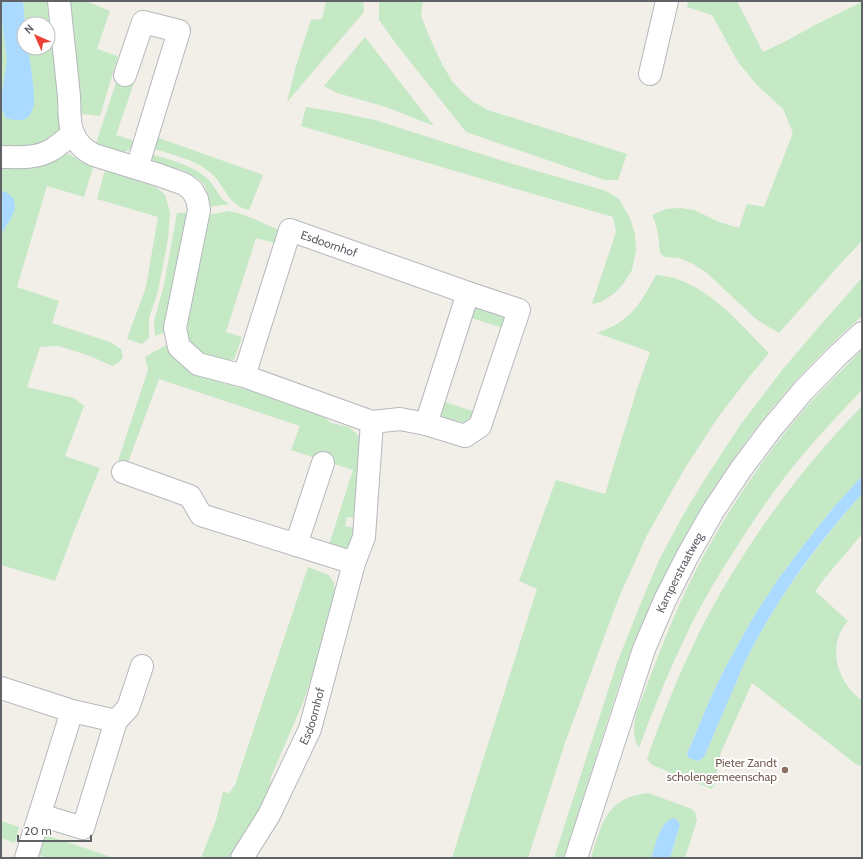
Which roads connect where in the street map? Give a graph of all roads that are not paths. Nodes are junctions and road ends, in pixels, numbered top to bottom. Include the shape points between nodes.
1 (59, 1) edge
2 (667, 1) edge
3 (650, 74) dead end
4 (125, 75) dead end
5 (73, 134) junction
6 (1, 157) edge
7 (137, 168) junction
8 (468, 293) junction
9 (862, 333) edge
10 (244, 376) junction
11 (372, 422) junction
12 (426, 424) junction
13 (323, 463) dead end
14 (123, 472) dead end
15 (296, 545) junction
16 (354, 563) junction
17 (142, 666) dead end
18 (1, 688) edge
19 (72, 711) junction
20 (116, 721) junction
21 (40, 815) junction
22 (26, 858) edge
23 (242, 858) edge
24 (576, 858) edge

1 - 5 street, Esdoornhof via 70,125
2 - 3 street
4 - 7 street via 143,22 179,31
5 - 6 street via 52,150 37,155 24,158
5 - 7 street, Esdoornhof via 86,152
7 - 10 street, Esdoornhof via 184,184 192,190 197,199 199,210 175,328 180,347 198,364
8 - 10 street, Esdoornhof via 290,230
8 - 12 street
8 - 12 street, Esdoornhof via 519,310 480,426 465,436
9 - 24 street, Kamperstraatweg via 803,391 771,429 713,511 688,554 644,649
10 - 11 street, Esdoornhof
11 - 12 street, Esdoornhof via 400,419
11 - 16 street, Esdoornhof via 364,537
13 - 15 street
14 - 15 street via 190,496 201,515
15 - 16 street
16 - 23 street, Esdoornhof via 310,729 269,814
17 - 20 street via 128,708
18 - 19 street
19 - 20 street
19 - 21 street
20 - 21 street via 82,828
21 - 22 street

